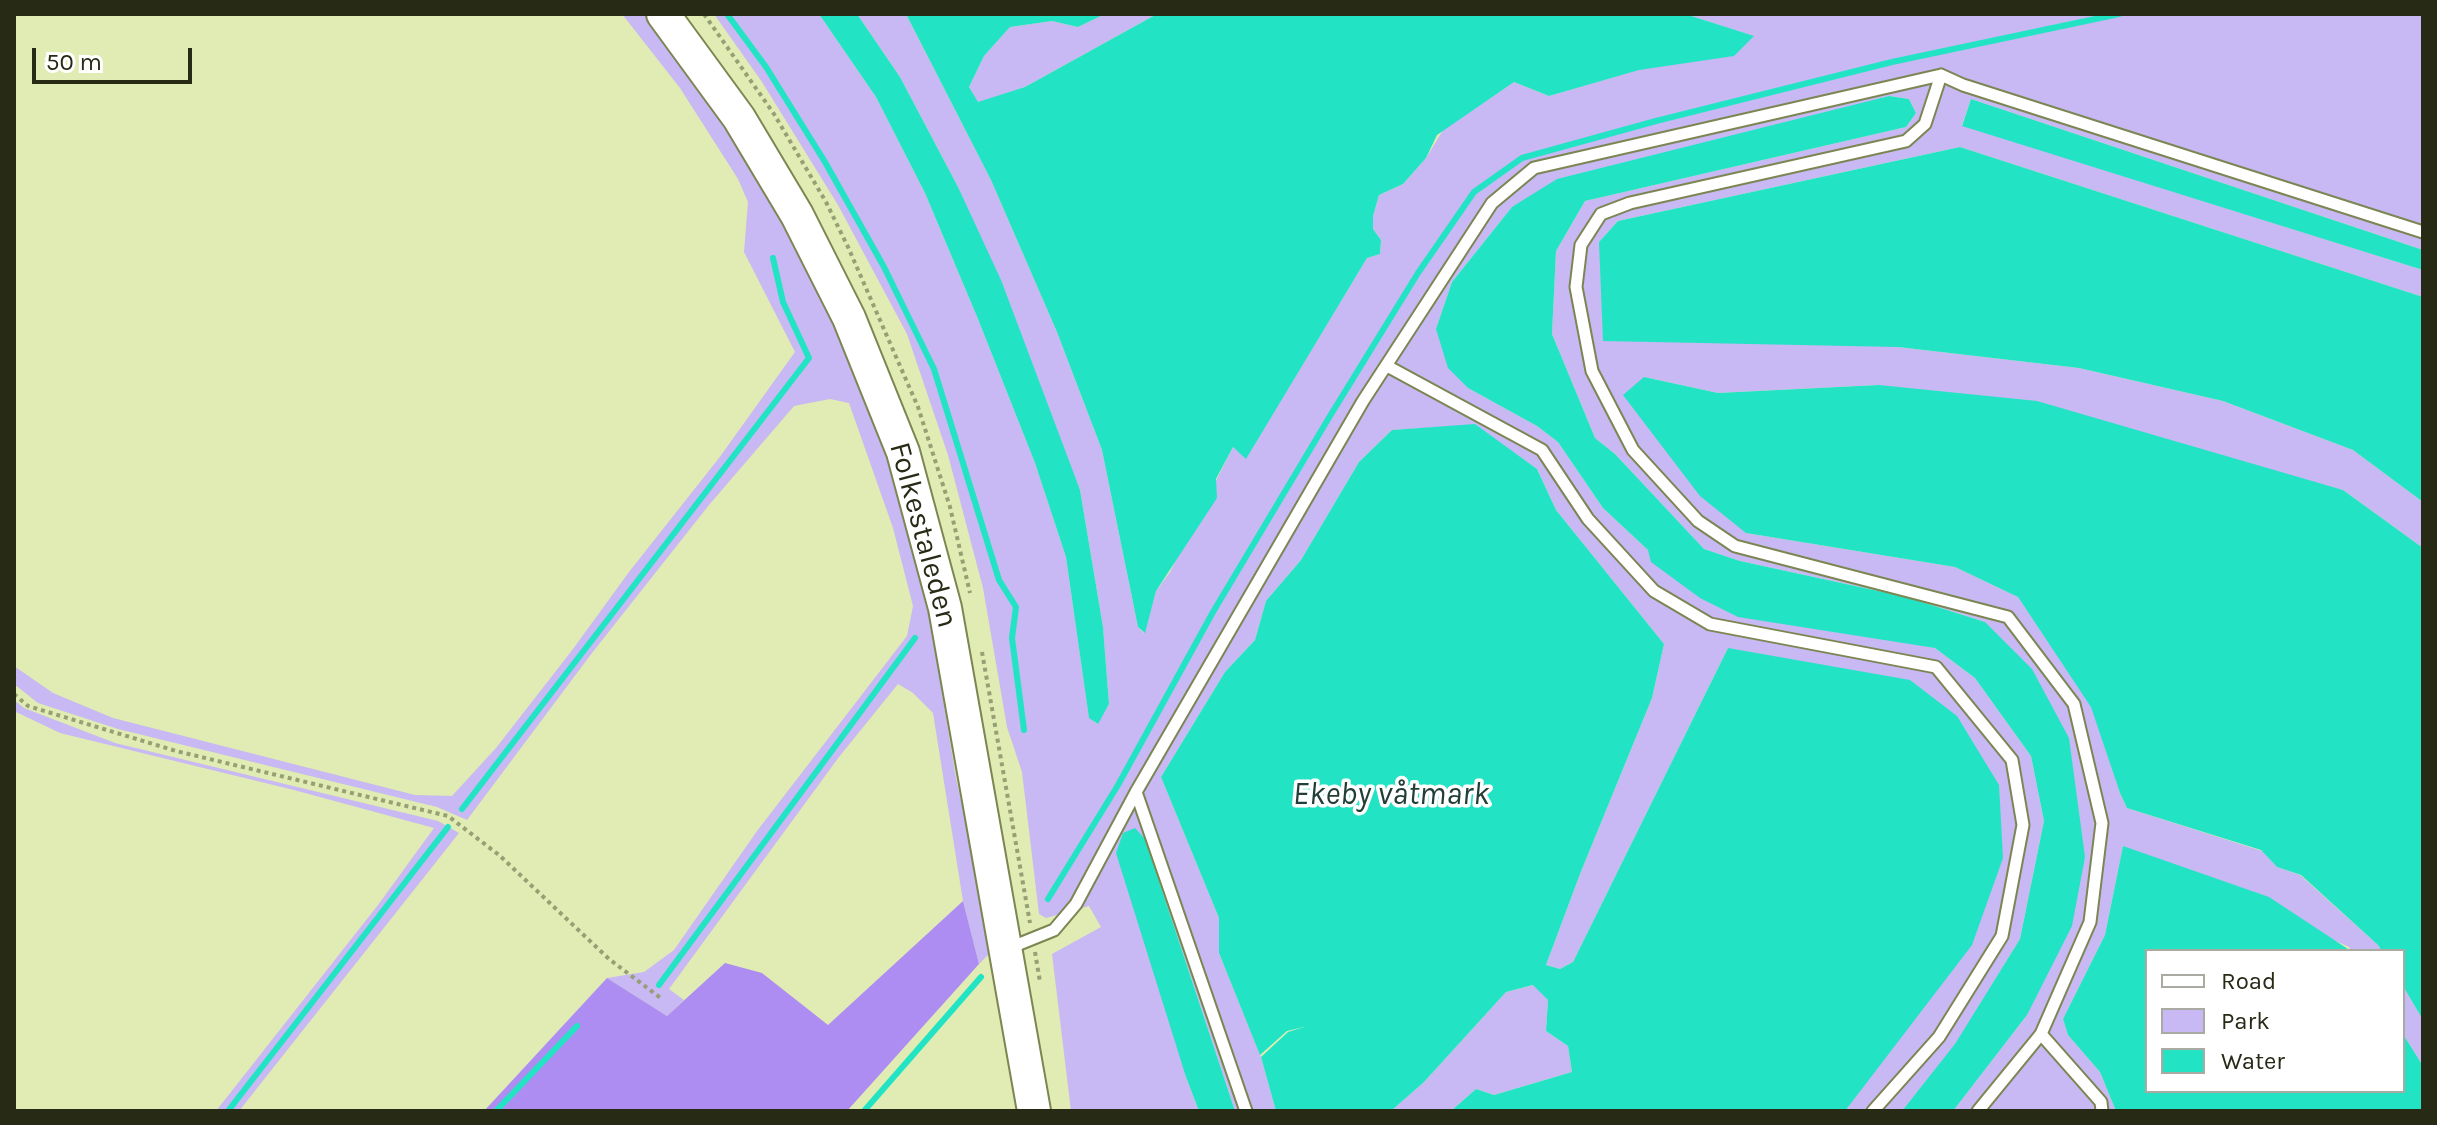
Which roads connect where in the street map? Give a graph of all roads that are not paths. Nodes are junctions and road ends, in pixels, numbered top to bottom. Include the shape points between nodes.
1 (663, 14) edge
2 (1941, 75) junction
3 (2423, 232) edge
4 (1387, 366) junction
5 (1136, 792) junction
6 (1007, 949) junction
7 (2041, 1034) junction
8 (1034, 1111) edge
9 (1246, 1111) edge
10 (1873, 1111) edge
11 (1978, 1111) edge
12 (2102, 1111) edge

1 - 6 main road, Folkestaleden via 739,118 797,215 849,318 903,452 945,608
2 - 3 lane
2 - 4 lane via 1534,168 1492,203
2 - 7 lane via 1925,124 1906,141 1601,214 1581,245 1576,287 1592,371 1633,450 1698,521 1735,546 2008,617 2074,704 2102,823 2090,922
4 - 5 lane
4 - 10 lane via 1542,450 1588,519 1654,591 1710,624 1936,667 2012,760 2023,825 2002,936 1939,1037
5 - 6 lane via 1076,904 1054,930
5 - 9 lane
6 - 8 main road, Folkestaleden
7 - 11 lane
7 - 12 lane via 2101,1102

